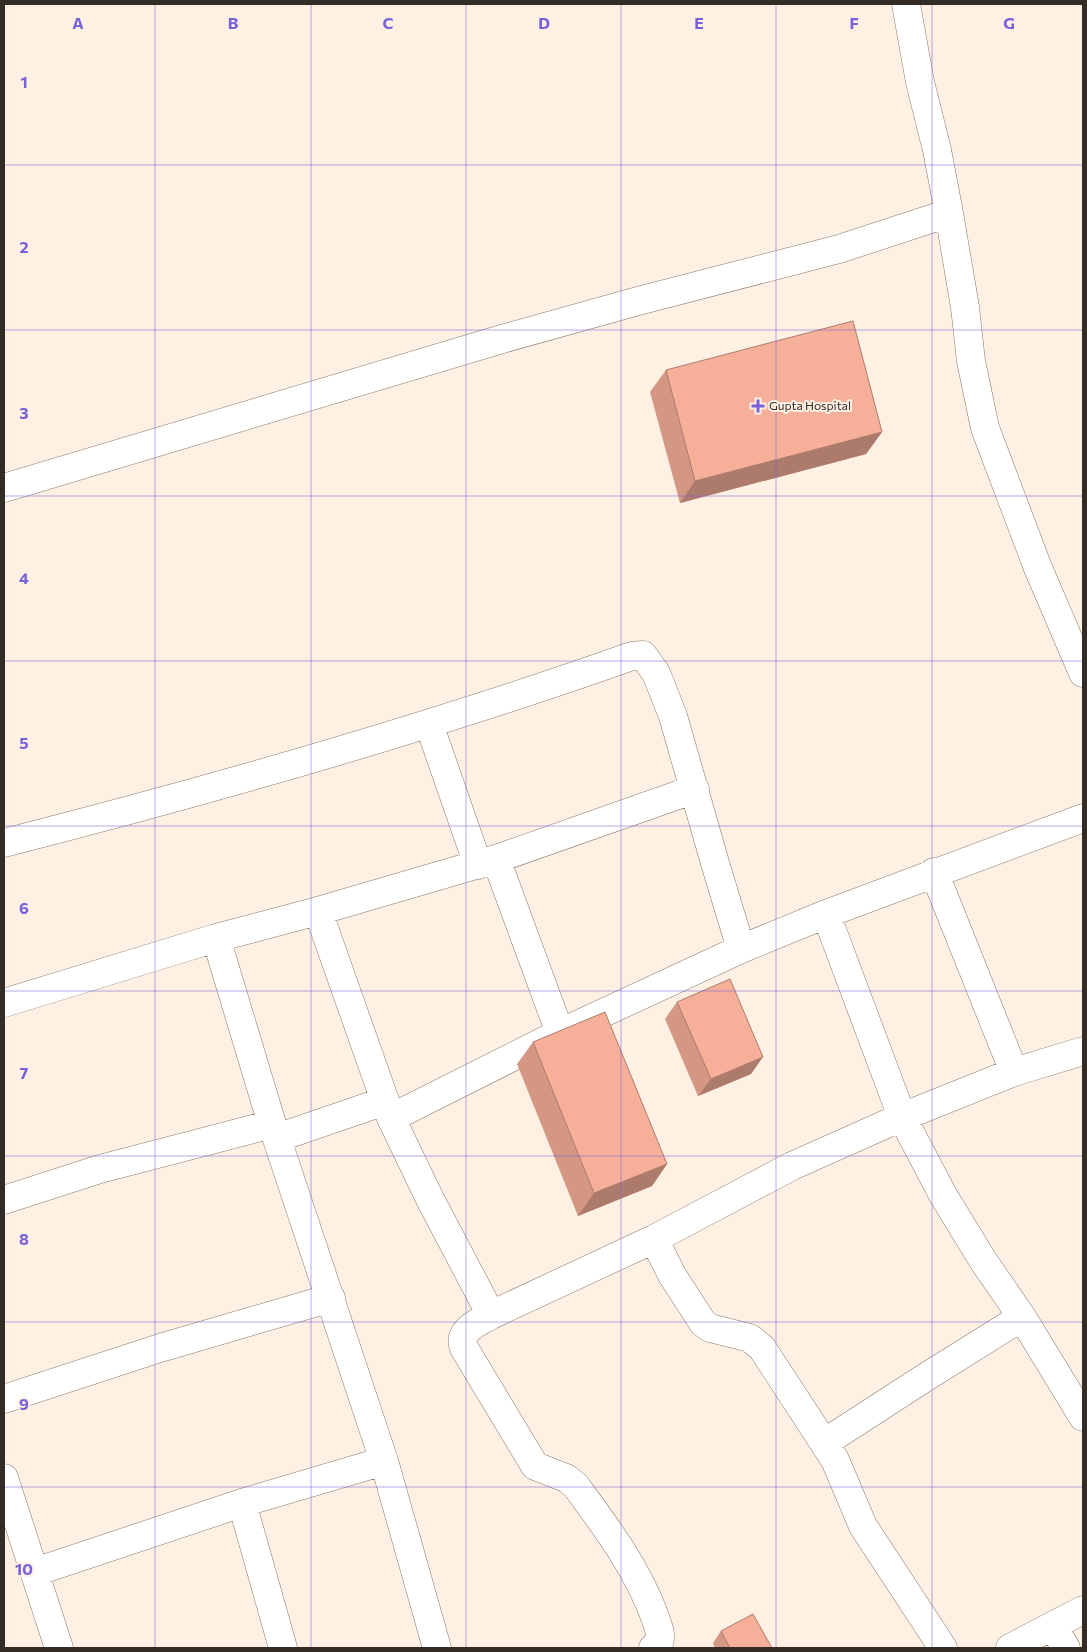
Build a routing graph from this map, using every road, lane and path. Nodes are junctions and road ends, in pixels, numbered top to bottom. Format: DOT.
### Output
graph roads {
  1 [pos="906,4"];
  2 [pos="949,213"];
  3 [pos="4,488"];
  4 [pos="1083,673"];
  5 [pos="429,724"];
  6 [pos="695,790"];
  7 [pos="1083,818"];
  8 [pos="4,843"];
  9 [pos="487,862"];
  10 [pos="934,872"];
  11 [pos="318,911"];
  12 [pos="826,914"];
  13 [pos="216,938"];
  14 [pos="741,949"];
  15 [pos="4,1003"];
  16 [pos="560,1033"];
  17 [pos="1083,1051"];
  18 [pos="1014,1072"];
  19 [pos="388,1110"];
  20 [pos="902,1117"];
  21 [pos="275,1131"];
  22 [pos="4,1200"];
  23 [pos="654,1240"];
  24 [pos="331,1298"];
  25 [pos="491,1315"];
  26 [pos="1022,1317"];
  27 [pos="4,1399"];
  28 [pos="1083,1416"];
  29 [pos="824,1443"];
  30 [pos="384,1461"];
  31 [pos="4,1478"];
  32 [pos="242,1503"];
  33 [pos="35,1572"];
  34 [pos="1083,1610"];
  35 [pos="1059,1638"];
  36 [pos="59,1648"];
  37 [pos="283,1648"];
  38 [pos="437,1648"];
  39 [pos="653,1648"];
  40 [pos="943,1648"];
  41 [pos="1010,1648"];
  1 -- 2 [label="street"];
  2 -- 3 [label="street"];
  2 -- 4 [label="street"];
  5 -- 6 [label="street"];
  5 -- 8 [label="street"];
  5 -- 9 [label="street"];
  6 -- 9 [label="street"];
  6 -- 14 [label="street"];
  7 -- 10 [label="street"];
  9 -- 11 [label="street"];
  9 -- 16 [label="street"];
  10 -- 12 [label="street"];
  10 -- 18 [label="street"];
  11 -- 13 [label="street"];
  11 -- 19 [label="street"];
  12 -- 14 [label="street"];
  12 -- 20 [label="street"];
  13 -- 15 [label="street"];
  13 -- 21 [label="street"];
  14 -- 16 [label="street"];
  16 -- 19 [label="street"];
  17 -- 18 [label="street"];
  18 -- 20 [label="street"];
  19 -- 21 [label="street"];
  19 -- 25 [label="street"];
  20 -- 23 [label="street"];
  20 -- 26 [label="street"];
  21 -- 22 [label="street"];
  21 -- 24 [label="street"];
  23 -- 25 [label="street"];
  23 -- 29 [label="street"];
  24 -- 27 [label="street"];
  24 -- 30 [label="street"];
  25 -- 39 [label="street"];
  26 -- 28 [label="street"];
  26 -- 29 [label="street"];
  29 -- 40 [label="street"];
  30 -- 32 [label="street"];
  30 -- 38 [label="street"];
  31 -- 33 [label="street"];
  32 -- 33 [label="street"];
  32 -- 37 [label="street"];
  33 -- 36 [label="street"];
  34 -- 35 [label="street"];
  35 -- 41 [label="street"];
}
